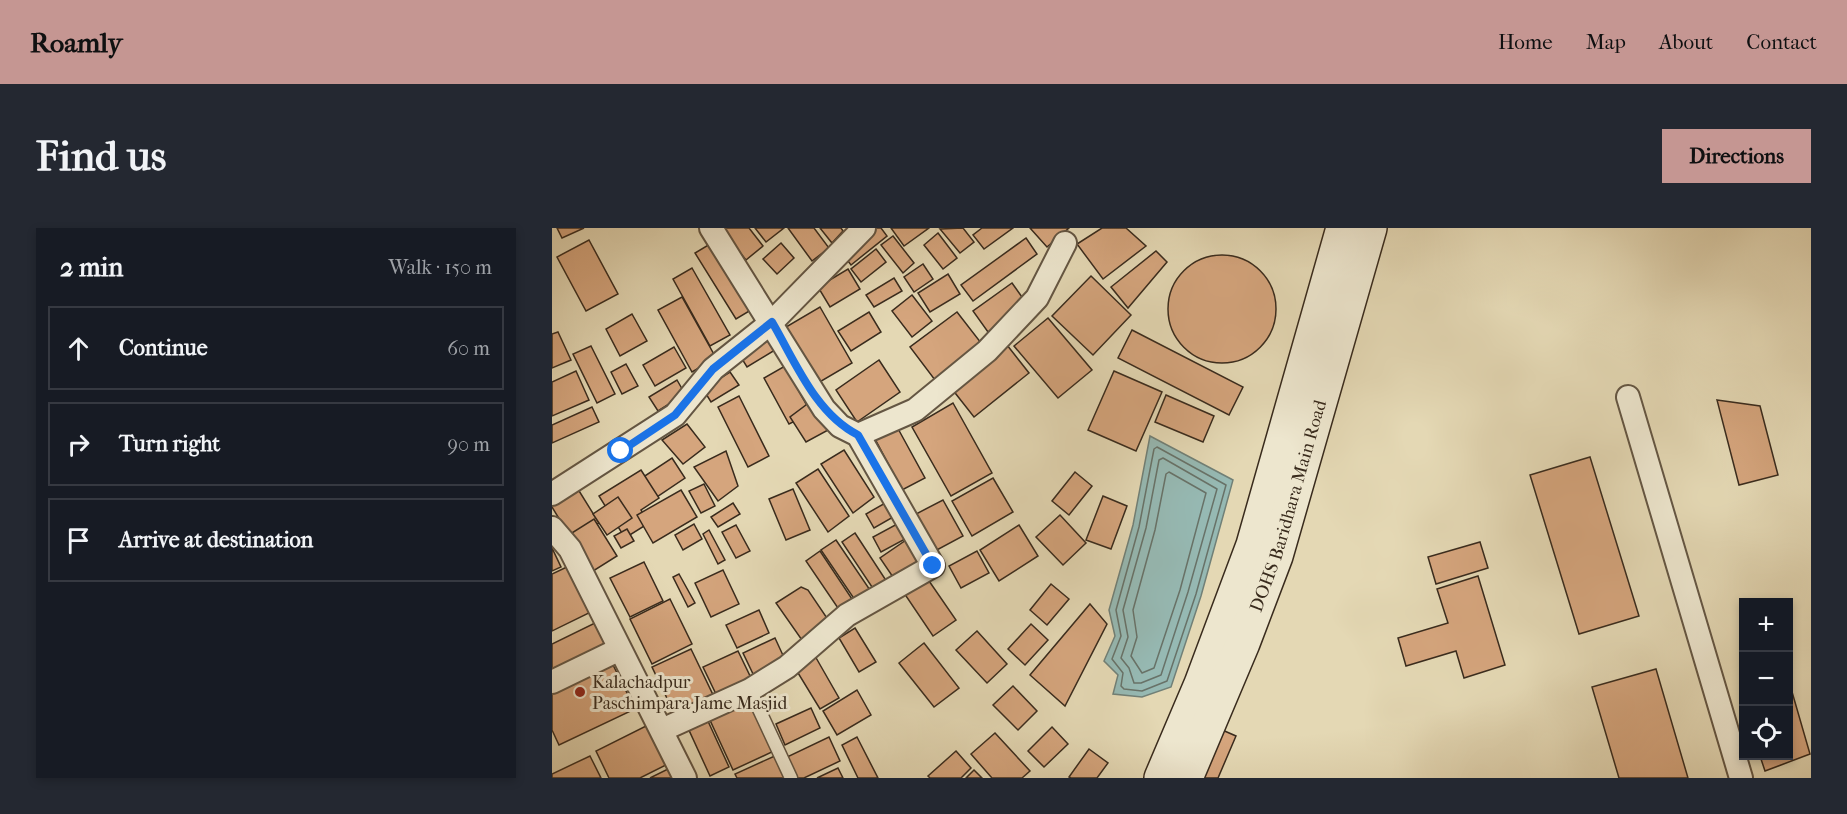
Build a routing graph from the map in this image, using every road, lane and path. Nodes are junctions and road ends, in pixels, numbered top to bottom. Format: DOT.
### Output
graph roads {
  1 [pos="711,228"];
  2 [pos="864,228"];
  3 [pos="1343,228"];
  4 [pos="1370,228"];
  5 [pos="1065,243"];
  6 [pos="772,322"];
  7 [pos="1628,397"];
  8 [pos="858,435"];
  9 [pos="552,494"];
  10 [pos="552,528"];
  11 [pos="618,650"];
  12 [pos="552,682"];
  13 [pos="750,690"];
  14 [pos="662,730"];
  15 [pos="685,778"];
  16 [pos="791,778"];
  17 [pos="1161,778"];
  18 [pos="1186,778"];
  19 [pos="1741,778"];
  1 -- 6 [label="street"];
  2 -- 6 [label="street"];
  3 -- 17 [label="street, DOHS Baridhara Main Road"];
  4 -- 18 [label="street, DOHS Baridhara Main Road"];
  5 -- 8 [label="street"];
  6 -- 8 [label="street"];
  6 -- 9 [label="street"];
  7 -- 19 [label="street"];
  8 -- 13 [label="street"];
  10 -- 11 [label="street"];
  11 -- 12 [label="street"];
  11 -- 14 [label="street"];
  13 -- 14 [label="street"];
  13 -- 16 [label="lane"];
  14 -- 15 [label="street"];
}
